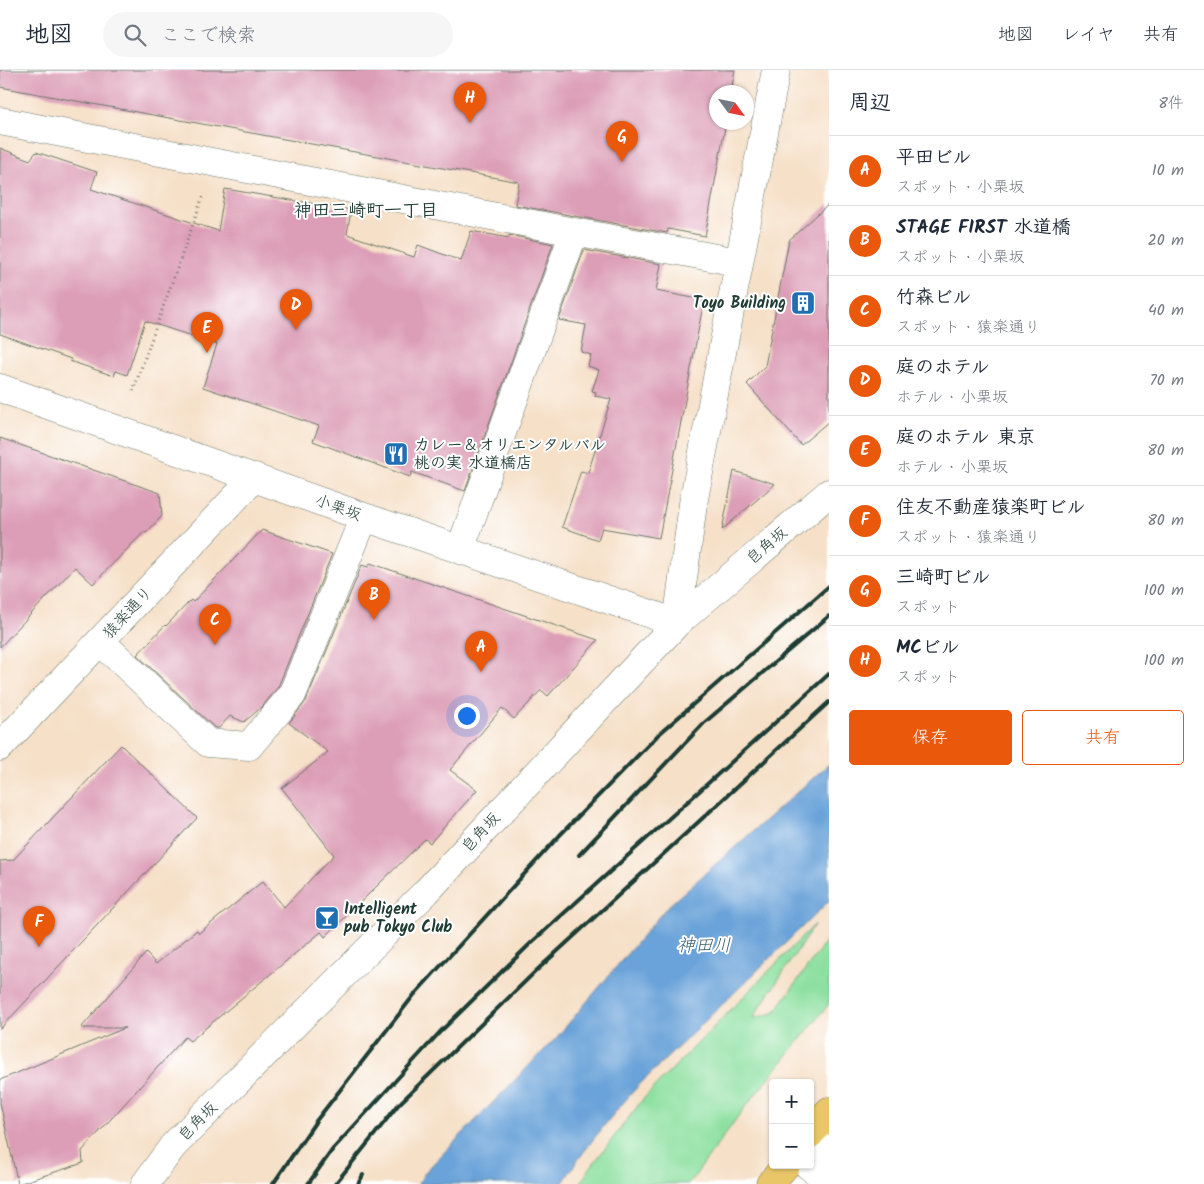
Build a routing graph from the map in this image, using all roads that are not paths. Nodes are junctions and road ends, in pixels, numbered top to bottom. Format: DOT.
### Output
graph roads {
  1 [pos="776,70"];
  2 [pos="0,121"];
  3 [pos="574,232"];
  4 [pos="738,262"];
  5 [pos="0,388"];
  6 [pos="255,477"];
  7 [pos="829,493"];
  8 [pos="364,517"];
  9 [pos="460,550"];
  10 [pos="677,624"];
  11 [pos="101,642"];
  12 [pos="0,747"];
  13 [pos="829,1111"];
  14 [pos="814,1131"];
  15 [pos="814,1139"];
  16 [pos="829,1152"];
  17 [pos="783,1169"];
  18 [pos="813,1169"];
  19 [pos="829,1182"];
  20 [pos="146,1184"];
  21 [pos="770,1184"];
  1 -- 4 [label="street"];
  2 -- 3 [label="street"];
  3 -- 4 [label="street"];
  3 -- 9 [label="street"];
  4 -- 10 [label="street"];
  5 -- 6 [label="street, 小栗坂"];
  6 -- 8 [label="street, 小栗坂"];
  6 -- 11 [label="street, 猿楽通り"];
  7 -- 10 [label="street, 皀角坂"];
  8 -- 9 [label="street, 小栗坂"];
  8 -- 11 [label="street"];
  9 -- 10 [label="street, 小栗坂"];
  10 -- 20 [label="street, 皀角坂"];
  11 -- 12 [label="street, 猿楽通り"];
  13 -- 14 [label="main road"];
  15 -- 16 [label="street"];
  17 -- 21 [label="main road"];
  18 -- 19 [label="street"];
}
